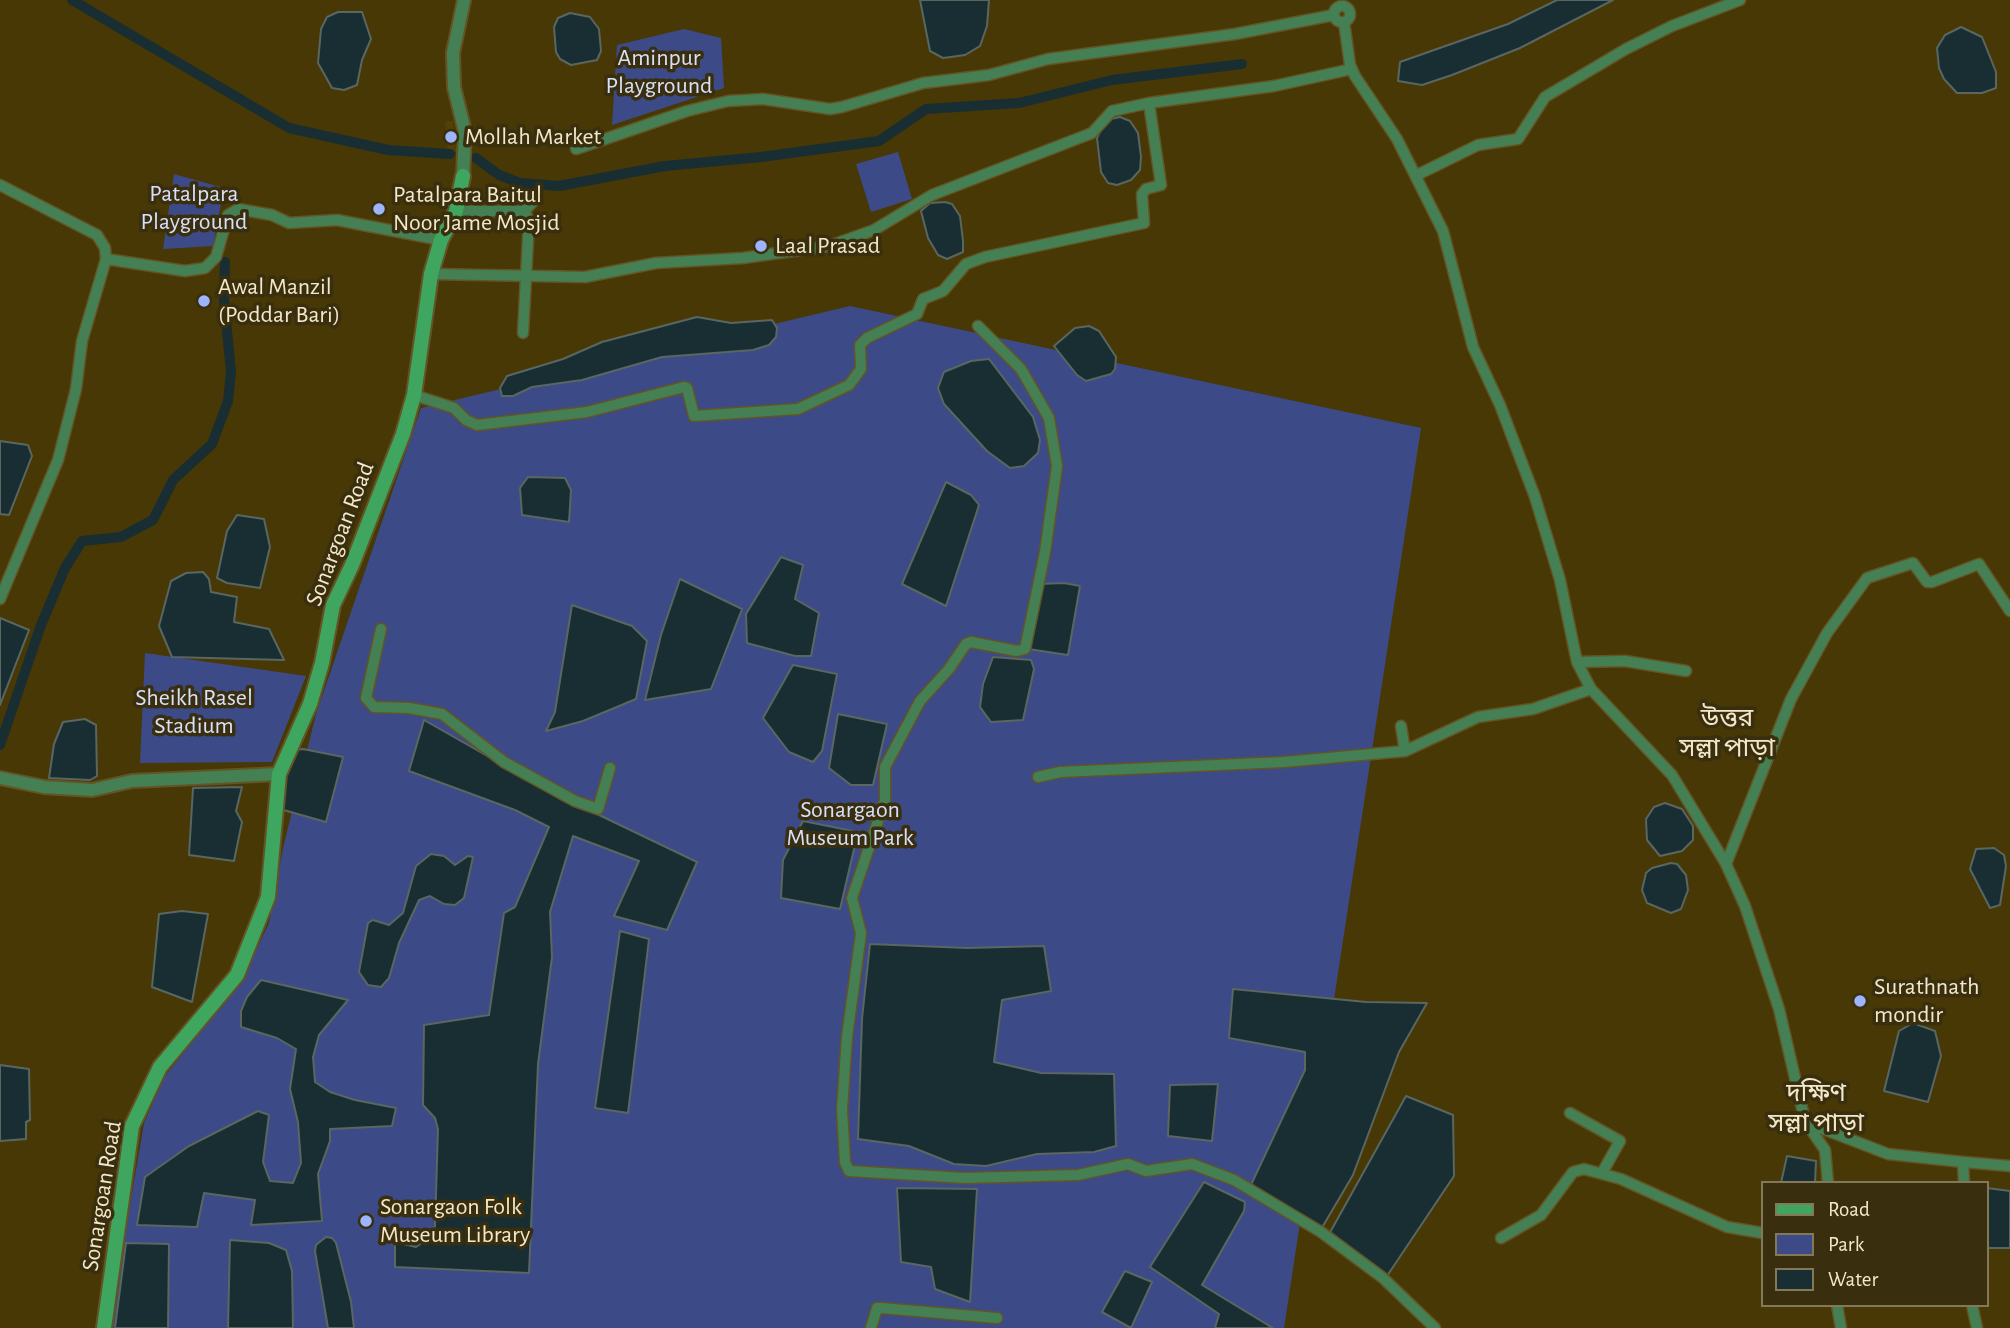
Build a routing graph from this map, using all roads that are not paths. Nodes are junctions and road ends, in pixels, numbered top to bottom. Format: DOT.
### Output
graph roads {
  1 [pos="464,0"];
  2 [pos="1740,0"];
  3 [pos="1338,7"];
  4 [pos="1352,68"];
  5 [pos="1149,103"];
  6 [pos="576,149"];
  7 [pos="1417,175"];
  8 [pos="463,176"];
  9 [pos="0,185"];
  10 [pos="535,200"];
  11 [pos="456,211"];
  12 [pos="524,211"];
  13 [pos="441,240"];
  14 [pos="106,259"];
  15 [pos="431,274"];
  16 [pos="525,275"];
  17 [pos="978,326"];
  18 [pos="523,332"];
  19 [pos="414,395"];
  20 [pos="0,599"];
  21 [pos="2010,611"];
  22 [pos="381,629"];
  23 [pos="1577,662"];
  24 [pos="1686,671"];
  25 [pos="1591,689"];
  26 [pos="1401,726"];
  27 [pos="1405,751"];
  28 [pos="610,768"];
  29 [pos="279,775"];
  30 [pos="1038,776"];
  31 [pos="3,779"];
  32 [pos="1726,864"];
  33 [pos="1570,1113"];
  34 [pos="1805,1121"];
  35 [pos="1963,1162"];
  36 [pos="2010,1166"];
  37 [pos="1602,1173"];
  38 [pos="1828,1181"];
  39 [pos="1964,1181"];
  40 [pos="1762,1233"];
  41 [pos="1501,1238"];
  42 [pos="1837,1307"];
  43 [pos="1972,1307"];
  44 [pos="997,1318"];
  45 [pos="104,1328"];
  46 [pos="871,1328"];
  47 [pos="1436,1328"];
  48 [pos="1841,1328"];
  49 [pos="1977,1328"];
  1 -- 8 [label="street"];
  2 -- 7 [label="street"];
  3 -- 4 [label="street"];
  3 -- 6 [label="street"];
  4 -- 5 [label="street"];
  4 -- 7 [label="street"];
  5 -- 16 [label="street"];
  5 -- 19 [label="street"];
  7 -- 23 [label="street"];
  8 -- 11 [label="main road, Sonargoan Road"];
  9 -- 14 [label="street"];
  10 -- 12 [label="street"];
  11 -- 12 [label="street"];
  11 -- 13 [label="main road, Sonargoan Road"];
  12 -- 16 [label="street"];
  13 -- 14 [label="street"];
  13 -- 15 [label="main road, Sonargoan Road"];
  14 -- 20 [label="street"];
  15 -- 16 [label="street"];
  15 -- 19 [label="main road, Sonargoan Road"];
  16 -- 18 [label="street"];
  17 -- 47 [label="street"];
  19 -- 29 [label="main road, Sonargoan Road"];
  21 -- 32 [label="street"];
  22 -- 28 [label="street"];
  23 -- 24 [label="street"];
  23 -- 25 [label="street"];
  25 -- 27 [label="street"];
  25 -- 32 [label="street"];
  26 -- 27 [label="street"];
  27 -- 30 [label="street"];
  29 -- 31 [label="street"];
  29 -- 45 [label="main road, Sonargoan Road"];
  32 -- 34 [label="street"];
  33 -- 37 [label="street"];
  34 -- 35 [label="street"];
  34 -- 38 [label="street"];
  35 -- 36 [label="street"];
  35 -- 39 [label="street"];
  37 -- 40 [label="street"];
  37 -- 41 [label="street"];
  42 -- 48 [label="street"];
  43 -- 49 [label="street"];
  44 -- 46 [label="street"];
}
